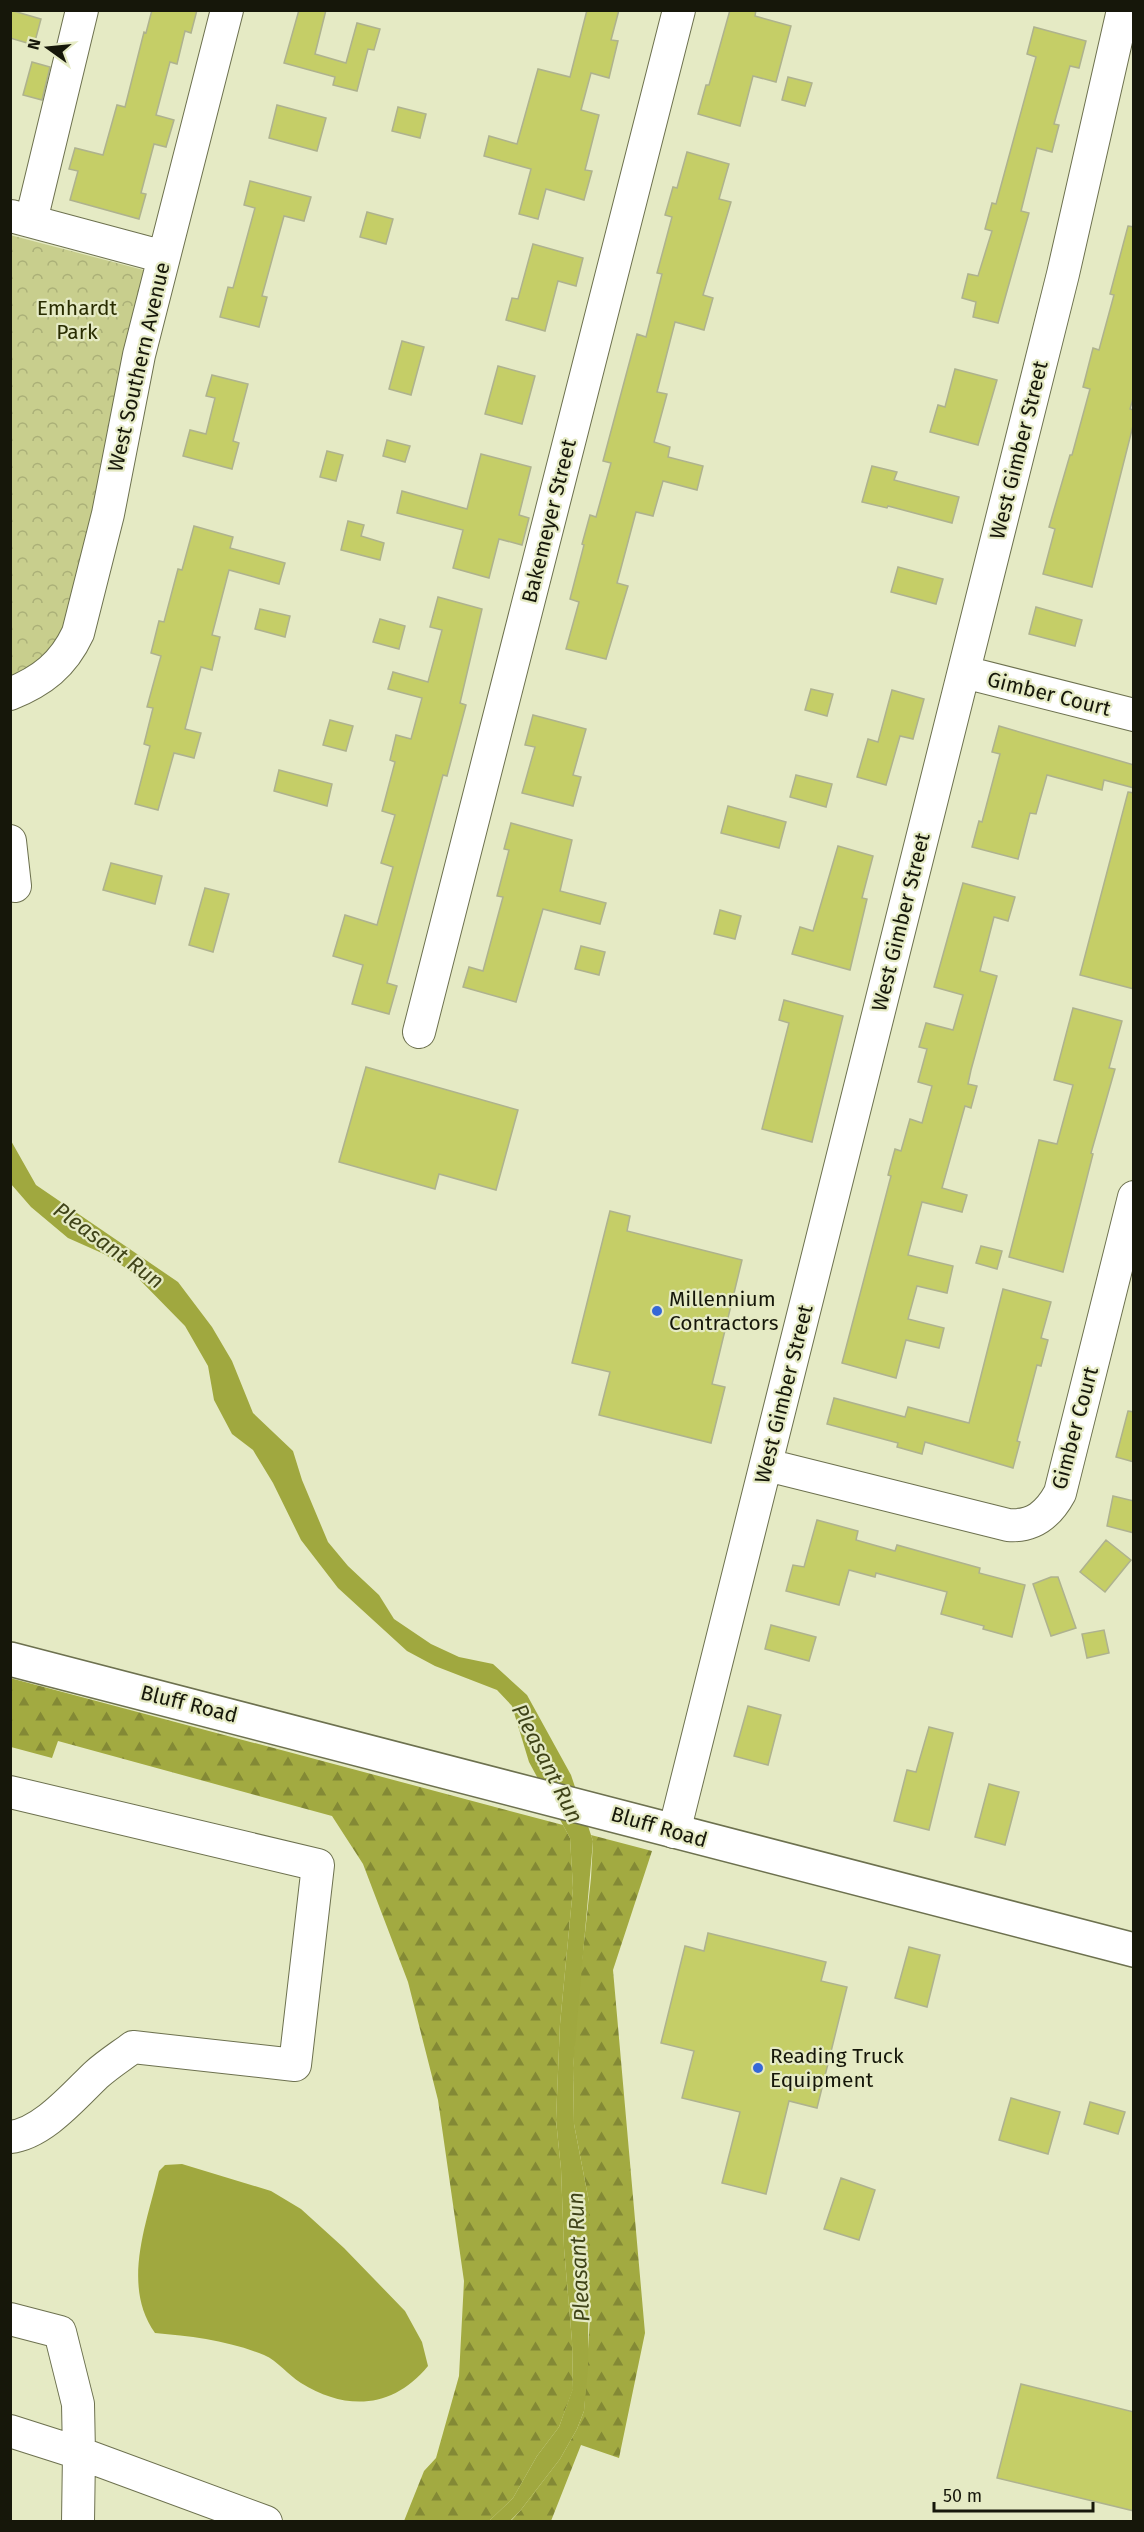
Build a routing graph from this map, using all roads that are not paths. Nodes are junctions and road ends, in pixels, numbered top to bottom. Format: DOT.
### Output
graph roads {
  1 [pos="82,10"];
  2 [pos="227,10"];
  3 [pos="679,10"];
  4 [pos="1123,10"];
  5 [pos="21,219"];
  6 [pos="164,257"];
  7 [pos="964,672"];
  8 [pos="10,694"];
  9 [pos="1134,716"];
  10 [pos="10,842"];
  11 [pos="15,886"];
  12 [pos="419,1032"];
  13 [pos="1134,1197"];
  14 [pos="767,1465"];
  15 [pos="10,1659"];
  16 [pos="10,1792"];
  17 [pos="674,1832"];
  18 [pos="1134,1950"];
  19 [pos="10,2137"];
  20 [pos="10,2319"];
  21 [pos="10,2431"];
  22 [pos="79,2453"];
  23 [pos="78,2522"];
  24 [pos="266,2522"];
  1 -- 5 [label="street"];
  2 -- 6 [label="street, West Southern Avenue"];
  3 -- 12 [label="street, Bakemeyer Street"];
  4 -- 7 [label="street, West Gimber Street"];
  5 -- 6 [label="street"];
  6 -- 8 [label="street, West Southern Avenue"];
  7 -- 9 [label="street, Gimber Court"];
  7 -- 14 [label="street, West Gimber Street"];
  10 -- 11 [label="street"];
  13 -- 14 [label="street, Gimber Court"];
  14 -- 17 [label="street, West Gimber Street"];
  15 -- 17 [label="main road, Bluff Road"];
  16 -- 19 [label="street"];
  17 -- 18 [label="main road, Bluff Road"];
  20 -- 22 [label="street"];
  21 -- 22 [label="street"];
  22 -- 23 [label="street"];
  22 -- 24 [label="street"];
}
